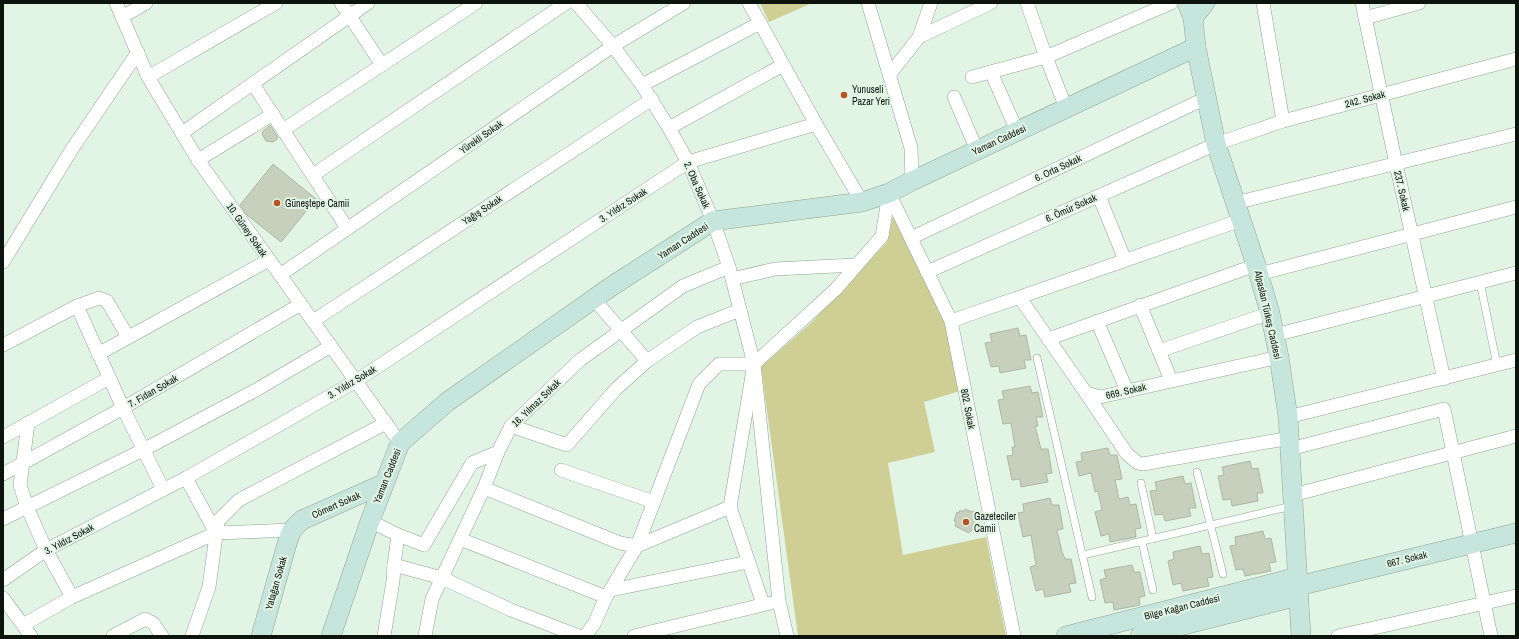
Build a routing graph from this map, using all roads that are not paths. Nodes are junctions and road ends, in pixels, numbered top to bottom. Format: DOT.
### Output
graph roads {
  1 [pos="116,3"];
  2 [pos="146,3"];
  3 [pos="276,3"];
  4 [pos="341,3"];
  5 [pos="368,3"];
  6 [pos="476,3"];
  7 [pos="566,3"];
  8 [pos="576,3"];
  9 [pos="684,3"];
  10 [pos="749,3"];
  11 [pos="868,3"];
  12 [pos="931,3"];
  13 [pos="991,3"];
  14 [pos="1170,3"];
  15 [pos="1205,3"];
  16 [pos="1263,3"];
  17 [pos="1362,3"];
  18 [pos="1419,3"];
  19 [pos="1029,4"];
  20 [pos="1190,10"];
  21 [pos="122,16"];
  22 [pos="349,16"];
  23 [pos="1366,18"];
  24 [pos="760,23"];
  25 [pos="919,37"];
  26 [pos="613,46"];
  27 [pos="1196,47"];
  28 [pos="138,52"];
  29 [pos="1046,57"];
  30 [pos="1516,59"];
  31 [pos="382,65"];
  32 [pos="783,65"];
  33 [pos="992,72"];
  34 [pos="890,74"];
  35 [pos="148,77"];
  36 [pos="972,77"];
  37 [pos="253,84"];
  38 [pos="642,85"];
  39 [pos="1381,95"];
  40 [pos="954,97"];
  41 [pos="1206,98"];
  42 [pos="652,99"];
  43 [pos="1066,108"];
  44 [pos="273,114"];
  45 [pos="1283,121"];
  46 [pos="816,124"];
  47 [pos="670,128"];
  48 [pos="283,130"];
  49 [pos="1017,131"];
  50 [pos="182,133"];
  51 [pos="1516,134"];
  52 [pos="1216,144"];
  53 [pos="977,150"];
  54 [pos="198,160"];
  55 [pos="688,162"];
  56 [pos="1396,164"];
  57 [pos="313,175"];
  58 [pos="912,181"];
  59 [pos="889,193"];
  60 [pos="1099,196"];
  61 [pos="862,202"];
  62 [pos="1516,207"];
  63 [pos="1238,212"];
  64 [pos="713,222"];
  65 [pos="347,228"];
  66 [pos="1411,235"];
  67 [pos="911,238"];
  68 [pos="269,260"];
  69 [pos="1125,260"];
  70 [pos="3,262"];
  71 [pos="856,265"];
  72 [pos="1258,269"];
  73 [pos="927,272"];
  74 [pos="730,273"];
  75 [pos="1516,273"];
  76 [pos="280,275"];
  77 [pos="1480,282"];
  78 [pos="1425,296"];
  79 [pos="1020,298"];
  80 [pos="594,299"];
  81 [pos="301,304"];
  82 [pos="1140,305"];
  83 [pos="77,306"];
  84 [pos="740,310"];
  85 [pos="1270,313"];
  86 [pos="313,321"];
  87 [pos="951,321"];
  88 [pos="1097,321"];
  89 [pos="621,330"];
  90 [pos="1275,335"];
  91 [pos="128,337"];
  92 [pos="1048,339"];
  93 [pos="3,345"];
  94 [pos="331,346"];
  95 [pos="1159,351"];
  96 [pos="98,354"];
  97 [pos="1279,356"];
  98 [pos="1037,358"];
  99 [pos="1516,360"];
  100 [pos="647,361"];
  101 [pos="754,364"];
  102 [pos="1497,365"];
  103 [pos="109,378"];
  104 [pos="1444,379"];
  105 [pos="1171,380"];
  106 [pos="356,381"];
  107 [pos="1127,391"];
  108 [pos="1086,394"];
  109 [pos="123,408"];
  110 [pos="1288,417"];
  111 [pos="28,423"];
  112 [pos="386,423"];
  113 [pos="511,426"];
  114 [pos="1516,436"];
  115 [pos="3,437"];
  116 [pos="400,443"];
  117 [pos="1290,443"];
  118 [pos="143,450"];
  119 [pos="498,452"];
  120 [pos="1453,453"];
  121 [pos="23,463"];
  122 [pos="561,470"];
  123 [pos="1197,472"];
  124 [pos="3,474"];
  125 [pos="186,478"];
  126 [pos="1140,483"];
  127 [pos="383,484"];
  128 [pos="484,488"];
  129 [pos="163,490"];
  130 [pos="1293,500"];
  131 [pos="654,502"];
  132 [pos="26,507"];
  133 [pos="730,507"];
  134 [pos="3,519"];
  135 [pos="370,521"];
  136 [pos="1211,525"];
  137 [pos="292,530"];
  138 [pos="216,532"];
  139 [pos="1516,533"];
  140 [pos="398,534"];
  141 [pos="460,539"];
  142 [pos="1153,539"];
  143 [pos="1142,542"];
  144 [pos="1472,544"];
  145 [pos="637,546"];
  146 [pos="46,550"];
  147 [pos="1083,555"];
  148 [pos="748,562"];
  149 [pos="394,565"];
  150 [pos="1223,574"];
  151 [pos="442,578"];
  152 [pos="3,580"];
  153 [pos="1298,586"];
  154 [pos="1152,590"];
  155 [pos="609,593"];
  156 [pos="1516,596"];
  157 [pos="72,597"];
  158 [pos="1092,597"];
  159 [pos="779,601"];
  160 [pos="1484,603"];
  161 [pos="763,604"];
  162 [pos="5,605"];
  163 [pos="23,625"];
  164 [pos="427,635"];
  165 [pos="31,636"];
  166 [pos="113,636"];
  167 [pos="162,636"];
  168 [pos="192,636"];
  169 [pos="261,636"];
  170 [pos="331,636"];
  171 [pos="384,636"];
  172 [pos="579,636"];
  173 [pos="585,636"];
  174 [pos="634,636"];
  175 [pos="787,636"];
  176 [pos="1014,636"];
  177 [pos="1066,636"];
  178 [pos="1140,636"];
  179 [pos="1301,636"];
  180 [pos="1338,636"];
  181 [pos="1491,636"];
  1 -- 21 [label="street, 10. Güney Sokak"];
  2 -- 21 [label="street"];
  3 -- 35 [label="street"];
  4 -- 22 [label="street"];
  5 -- 22 [label="street"];
  6 -- 31 [label="street"];
  7 -- 57 [label="street"];
  8 -- 26 [label="street, 2. Oba Sokak"];
  9 -- 26 [label="street, Yürekli Sokak"];
  10 -- 24 [label="street"];
  11 -- 34 [label="street"];
  12 -- 25 [label="street"];
  13 -- 25 [label="street"];
  14 -- 29 [label="street"];
  15 -- 20 [label="main road"];
  16 -- 45 [label="street"];
  17 -- 23 [label="street, 237. Sokak"];
  18 -- 23 [label="street"];
  19 -- 29 [label="street"];
  20 -- 27 [label="main road, Alpaslan Türkeş Caddesi"];
  21 -- 28 [label="street, 10. Güney Sokak"];
  22 -- 31 [label="street"];
  22 -- 37 [label="street"];
  23 -- 39 [label="street, 237. Sokak"];
  24 -- 32 [label="street"];
  24 -- 38 [label="street"];
  25 -- 34 [label="street"];
  26 -- 38 [label="street, 2. Oba Sokak"];
  26 -- 65 [label="street, Yürekli Sokak"];
  27 -- 41 [label="main road, Alpaslan Türkeş Caddesi"];
  27 -- 43 [label="main road, Yaman Caddesi"];
  28 -- 35 [label="street, 10. Güney Sokak"];
  28 -- 70 [label="street"];
  29 -- 33 [label="street"];
  29 -- 43 [label="street"];
  30 -- 39 [label="street, 242. Sokak"];
  31 -- 48 [label="street"];
  32 -- 46 [label="street"];
  32 -- 47 [label="street"];
  33 -- 36 [label="street"];
  33 -- 49 [label="street"];
  34 -- 58 [label="street"];
  35 -- 50 [label="street, 10. Güney Sokak"];
  37 -- 44 [label="street"];
  37 -- 50 [label="street"];
  38 -- 42 [label="street, 2. Oba Sokak"];
  39 -- 45 [label="street, 242. Sokak"];
  39 -- 56 [label="street, 237. Sokak"];
  40 -- 53 [label="street"];
  41 -- 52 [label="main road, Alpaslan Türkeş Caddesi"];
  41 -- 67 [label="street, 6. Orta Sokak"];
  42 -- 47 [label="street, 2. Oba Sokak"];
  42 -- 86 [label="street, Yağış Sokak"];
  43 -- 49 [label="main road, Yaman Caddesi"];
  44 -- 48 [label="street"];
  44 -- 54 [label="street"];
  45 -- 52 [label="street, 242. Sokak"];
  46 -- 55 [label="street, 3. Yıldız Sokak"];
  46 -- 61 [label="street"];
  47 -- 55 [label="street, 2. Oba Sokak"];
  48 -- 57 [label="street"];
  49 -- 53 [label="main road, Yaman Caddesi"];
  50 -- 54 [label="street, 10. Güney Sokak"];
  51 -- 56 [label="street"];
  52 -- 60 [label="street, 6. Ömür Sokak"];
  52 -- 63 [label="main road, Alpaslan Türkeş Caddesi"];
  53 -- 58 [label="main road, Yaman Caddesi"];
  54 -- 68 [label="street, 10. Güney Sokak"];
  55 -- 64 [label="street, 2. Oba Sokak"];
  55 -- 106 [label="street, 3. Yıldız Sokak"];
  56 -- 63 [label="street"];
  56 -- 66 [label="street, 237. Sokak"];
  57 -- 65 [label="street"];
  58 -- 59 [label="main road, Yaman Caddesi"];
  59 -- 61 [label="main road, Yaman Caddesi"];
  59 -- 67 [label="street, 802. Sokak"];
  59 -- 71 [label="street"];
  60 -- 69 [label="street"];
  60 -- 73 [label="street, 6. Ömür Sokak"];
  61 -- 64 [label="main road, Yaman Caddesi"];
  62 -- 66 [label="street"];
  63 -- 69 [label="street"];
  63 -- 72 [label="main road, Alpaslan Türkeş Caddesi"];
  64 -- 74 [label="street, 2. Oba Sokak"];
  64 -- 80 [label="main road, Yaman Caddesi"];
  65 -- 76 [label="street, Yürekli Sokak"];
  66 -- 72 [label="street"];
  66 -- 78 [label="street, 237. Sokak"];
  67 -- 73 [label="street, 802. Sokak"];
  68 -- 76 [label="street, 10. Güney Sokak"];
  68 -- 91 [label="street"];
  69 -- 79 [label="street"];
  71 -- 74 [label="street, 16. Yılmaz Sokak"];
  71 -- 101 [label="street"];
  72 -- 82 [label="street"];
  72 -- 85 [label="main road, Alpaslan Türkeş Caddesi"];
  73 -- 87 [label="street, 802. Sokak"];
  74 -- 84 [label="street, 2. Oba Sokak"];
  74 -- 89 [label="street, 16. Yılmaz Sokak"];
  75 -- 77 [label="street"];
  76 -- 81 [label="street, 10. Güney Sokak"];
  77 -- 78 [label="street"];
  77 -- 102 [label="lane"];
  78 -- 90 [label="street"];
  78 -- 104 [label="street, 237. Sokak"];
  79 -- 87 [label="street"];
  79 -- 92 [label="street"];
  80 -- 89 [label="street"];
  80 -- 116 [label="main road, Yaman Caddesi"];
  81 -- 86 [label="street, 10. Güney Sokak"];
  81 -- 109 [label="street, 7. Fidan Sokak"];
  82 -- 88 [label="street"];
  82 -- 95 [label="street"];
  83 -- 91 [label="street"];
  83 -- 93 [label="street"];
  83 -- 96 [label="street"];
  84 -- 100 [label="street"];
  84 -- 101 [label="street, 2. Oba Sokak"];
  85 -- 90 [label="main road, Alpaslan Türkeş Caddesi"];
  85 -- 95 [label="street"];
  86 -- 94 [label="street, 10. Güney Sokak"];
  87 -- 176 [label="street, 802. Sokak"];
  88 -- 92 [label="street"];
  88 -- 107 [label="street"];
  89 -- 100 [label="street"];
  89 -- 113 [label="street, 16. Yılmaz Sokak"];
  90 -- 97 [label="main road, Alpaslan Türkeş Caddesi"];
  91 -- 96 [label="street"];
  92 -- 108 [label="street"];
  94 -- 106 [label="street, 10. Güney Sokak"];
  94 -- 118 [label="street"];
  95 -- 105 [label="street"];
  96 -- 103 [label="street"];
  97 -- 105 [label="street, 669. Sokak"];
  97 -- 110 [label="main road, Alpaslan Türkeş Caddesi"];
  98 -- 147 [label="lane"];
  99 -- 102 [label="street"];
  100 -- 113 [label="street"];
  101 -- 131 [label="street"];
  101 -- 133 [label="street"];
  101 -- 159 [label="street, 2. Oba Sokak"];
  102 -- 104 [label="street"];
  103 -- 109 [label="street"];
  103 -- 111 [label="street"];
  104 -- 110 [label="street"];
  105 -- 107 [label="street, 669. Sokak"];
  106 -- 112 [label="street, 10. Güney Sokak"];
  106 -- 125 [label="street, 3. Yıldız Sokak"];
  107 -- 108 [label="street, 669. Sokak"];
  108 -- 117 [label="street"];
  109 -- 118 [label="street"];
  109 -- 121 [label="street, 7. Fidan Sokak"];
  110 -- 117 [label="main road, Alpaslan Türkeş Caddesi"];
  111 -- 115 [label="street"];
  111 -- 121 [label="street"];
  112 -- 116 [label="street, 10. Güney Sokak"];
  112 -- 138 [label="street"];
  113 -- 119 [label="street, 16. Yılmaz Sokak"];
  114 -- 120 [label="street"];
  116 -- 127 [label="main road, Yaman Caddesi"];
  117 -- 120 [label="street"];
  117 -- 130 [label="main road, Alpaslan Türkeş Caddesi"];
  118 -- 129 [label="street"];
  118 -- 132 [label="street"];
  119 -- 128 [label="street, 16. Yılmaz Sokak"];
  119 -- 140 [label="street"];
  120 -- 130 [label="street"];
  120 -- 144 [label="street"];
  121 -- 124 [label="street, 7. Fidan Sokak"];
  121 -- 132 [label="street"];
  122 -- 131 [label="street"];
  123 -- 136 [label="lane"];
  125 -- 129 [label="street, 3. Yıldız Sokak"];
  125 -- 138 [label="street"];
  126 -- 142 [label="lane"];
  127 -- 135 [label="main road, Yaman Caddesi"];
  127 -- 137 [label="main road, Cömert Sokak"];
  128 -- 141 [label="street, 16. Yılmaz Sokak"];
  128 -- 145 [label="street"];
  129 -- 146 [label="street, 3. Yıldız Sokak"];
  130 -- 136 [label="lane"];
  130 -- 153 [label="main road, Alpaslan Türkeş Caddesi"];
  131 -- 145 [label="street"];
  132 -- 134 [label="street"];
  132 -- 146 [label="street"];
  133 -- 145 [label="street"];
  133 -- 148 [label="street"];
  135 -- 140 [label="street"];
  135 -- 170 [label="main road, Yaman Caddesi"];
  136 -- 142 [label="lane"];
  136 -- 150 [label="lane"];
  137 -- 138 [label="street"];
  137 -- 169 [label="main road, Yatağan Sokak"];
  138 -- 157 [label="street"];
  138 -- 168 [label="street"];
  139 -- 144 [label="main road, 667. Sokak"];
  140 -- 149 [label="street"];
  141 -- 151 [label="street, 16. Yılmaz Sokak"];
  141 -- 155 [label="street"];
  142 -- 143 [label="lane"];
  143 -- 147 [label="lane"];
  143 -- 154 [label="lane"];
  144 -- 153 [label="main road, 667. Sokak"];
  144 -- 160 [label="street"];
  145 -- 155 [label="street"];
  146 -- 152 [label="street, 3. Yıldız Sokak"];
  146 -- 157 [label="street"];
  147 -- 158 [label="lane"];
  148 -- 155 [label="street"];
  148 -- 161 [label="street"];
  149 -- 151 [label="street"];
  149 -- 171 [label="street"];
  151 -- 164 [label="street, 16. Yılmaz Sokak"];
  151 -- 172 [label="street"];
  153 -- 177 [label="main road, Bilge Kağan Caddesi"];
  153 -- 178 [label="main road, Bilge Kağan Caddesi"];
  153 -- 179 [label="main road, Alpaslan Türkeş Caddesi"];
  155 -- 173 [label="street"];
  156 -- 160 [label="street"];
  157 -- 163 [label="street"];
  159 -- 161 [label="street"];
  159 -- 175 [label="street, 2. Oba Sokak"];
  160 -- 180 [label="street"];
  160 -- 181 [label="street"];
  161 -- 174 [label="street"];
  162 -- 163 [label="street"];
  163 -- 165 [label="street"];
  166 -- 167 [label="street"];
}
